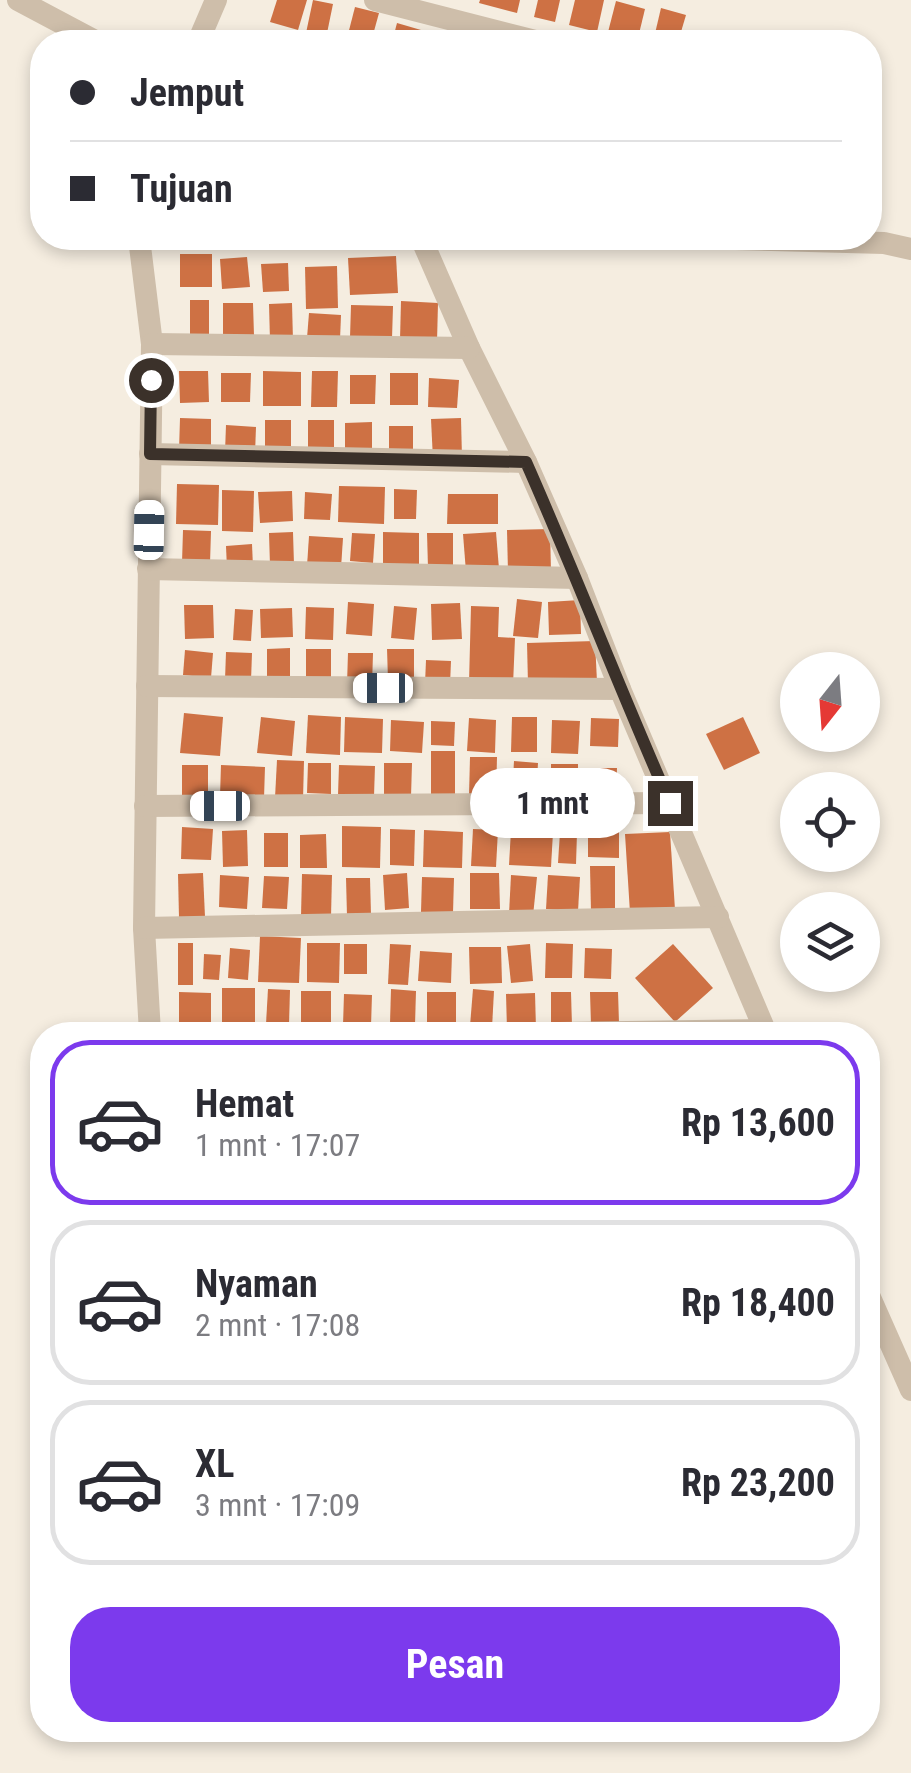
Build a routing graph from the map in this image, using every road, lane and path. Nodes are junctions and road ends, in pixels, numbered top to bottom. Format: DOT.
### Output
graph roads {
  1 [pos="18,0"];
  2 [pos="216,0"];
  3 [pos="375,0"];
  4 [pos="74,30"];
  5 [pos="203,30"];
  6 [pos="492,30"];
  7 [pos="882,243"];
  8 [pos="911,249"];
  9 [pos="141,250"];
  10 [pos="426,250"];
  11 [pos="152,344"];
  12 [pos="469,348"];
  13 [pos="150,454"];
  14 [pos="526,462"];
  15 [pos="148,569"];
  16 [pos="576,578"];
  17 [pos="147,686"];
  18 [pos="620,688"];
  19 [pos="670,803"];
  20 [pos="145,806"];
  21 [pos="718,917"];
  22 [pos="144,928"];
  23 [pos="149,1022"];
  24 [pos="762,1022"];
  25 [pos="880,1320"];
  26 [pos="911,1390"];
  1 -- 4 [label="street"];
  2 -- 5 [label="street"];
  3 -- 6 [label="street"];
  7 -- 8 [label="street"];
  9 -- 11 [label="street"];
  10 -- 12 [label="street"];
  11 -- 12 [label="street"];
  11 -- 13 [label="street"];
  12 -- 14 [label="street"];
  13 -- 14 [label="street"];
  13 -- 15 [label="street"];
  14 -- 16 [label="street"];
  15 -- 16 [label="street"];
  15 -- 17 [label="street"];
  16 -- 18 [label="street"];
  17 -- 18 [label="street"];
  17 -- 20 [label="street"];
  18 -- 19 [label="street"];
  19 -- 20 [label="street"];
  19 -- 21 [label="street"];
  20 -- 22 [label="street"];
  21 -- 22 [label="street"];
  21 -- 24 [label="street"];
  22 -- 23 [label="street"];
  25 -- 26 [label="street"];
}
